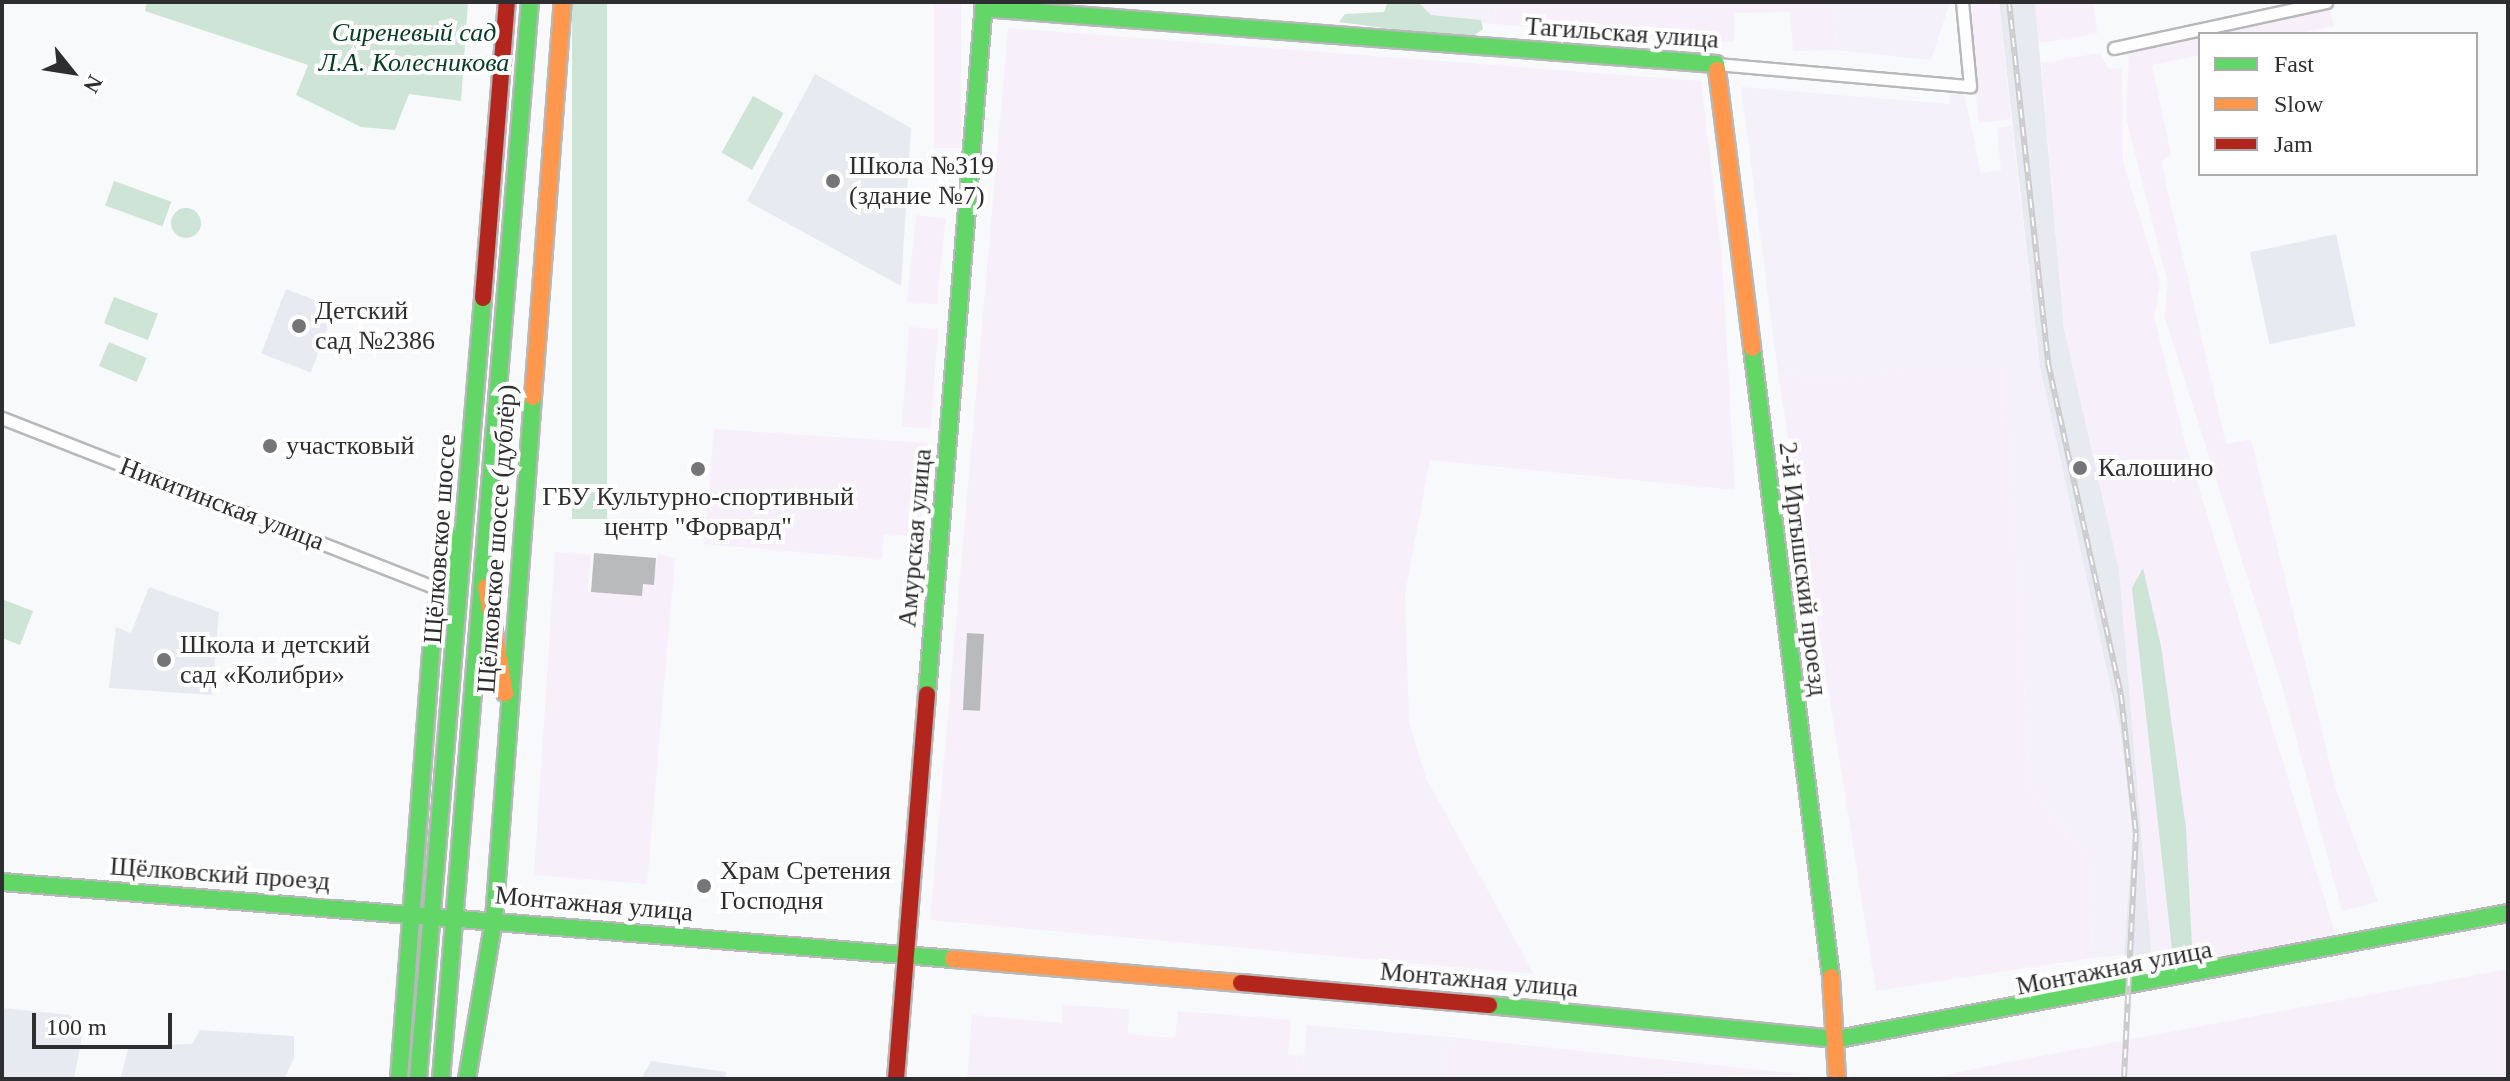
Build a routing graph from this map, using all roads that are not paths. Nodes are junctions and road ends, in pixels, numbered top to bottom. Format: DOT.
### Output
graph roads {
  1 [pos="507,2"];
  2 [pos="530,2"];
  3 [pos="563,2"];
  4 [pos="1962,2"];
  5 [pos="2326,2"];
  6 [pos="984,5"];
  7 [pos="2114,48"];
  8 [pos="1716,64"];
  9 [pos="2,418"];
  10 [pos="468,485"];
  11 [pos="485,576"];
  12 [pos="442,590"];
  13 [pos="508,703"];
  14 [pos="2,882"];
  15 [pos="415,912"];
  16 [pos="2508,913"];
  17 [pos="435,914"];
  18 [pos="457,917"];
  19 [pos="494,920"];
  20 [pos="905,954"];
  21 [pos="1838,1039"];
  22 [pos="399,1079"];
  23 [pos="418,1079"];
  24 [pos="441,1079"];
  25 [pos="467,1079"];
  26 [pos="896,1079"];
  27 [pos="1837,1079"];
  1 -- 10 [label="street, Щёлковское шоссе"];
  2 -- 11 [label="street, Щёлковское шоссе"];
  3 -- 13 [label="street, Щёлковское шоссе (дублёр)"];
  4 -- 8 [label="street, Тагильская улица"];
  5 -- 7 [label="street"];
  6 -- 8 [label="street, Тагильская улица"];
  6 -- 20 [label="street, Амурская улица"];
  8 -- 21 [label="street, 2-й Иртышский проезд"];
  9 -- 12 [label="street, Никитинская улица"];
  10 -- 12 [label="street, Щёлковское шоссе (дублёр)"];
  10 -- 17 [label="street, Щёлковское шоссе"];
  11 -- 13 [label="street"];
  11 -- 18 [label="street, Щёлковское шоссе"];
  12 -- 15 [label="street, Щёлковское шоссе (дублёр)"];
  13 -- 19 [label="street, Щёлковское шоссе (дублёр)"];
  14 -- 15 [label="street, Щёлковский проезд"];
  15 -- 17 [label="street, Щёлковский проезд"];
  15 -- 22 [label="street, Щёлковское шоссе (дублёр)"];
  16 -- 21 [label="street, Монтажная улица"];
  17 -- 18 [label="street, Монтажная улица"];
  17 -- 23 [label="street, Щёлковское шоссе"];
  18 -- 19 [label="street, Монтажная улица"];
  18 -- 24 [label="street, Щёлковское шоссе"];
  19 -- 20 [label="street, Монтажная улица"];
  19 -- 25 [label="street, Щёлковское шоссе (дублёр)"];
  20 -- 21 [label="street, Монтажная улица"];
  20 -- 26 [label="street, Амурская улица"];
  21 -- 27 [label="street, 2-й Иртышский проезд"];
}
